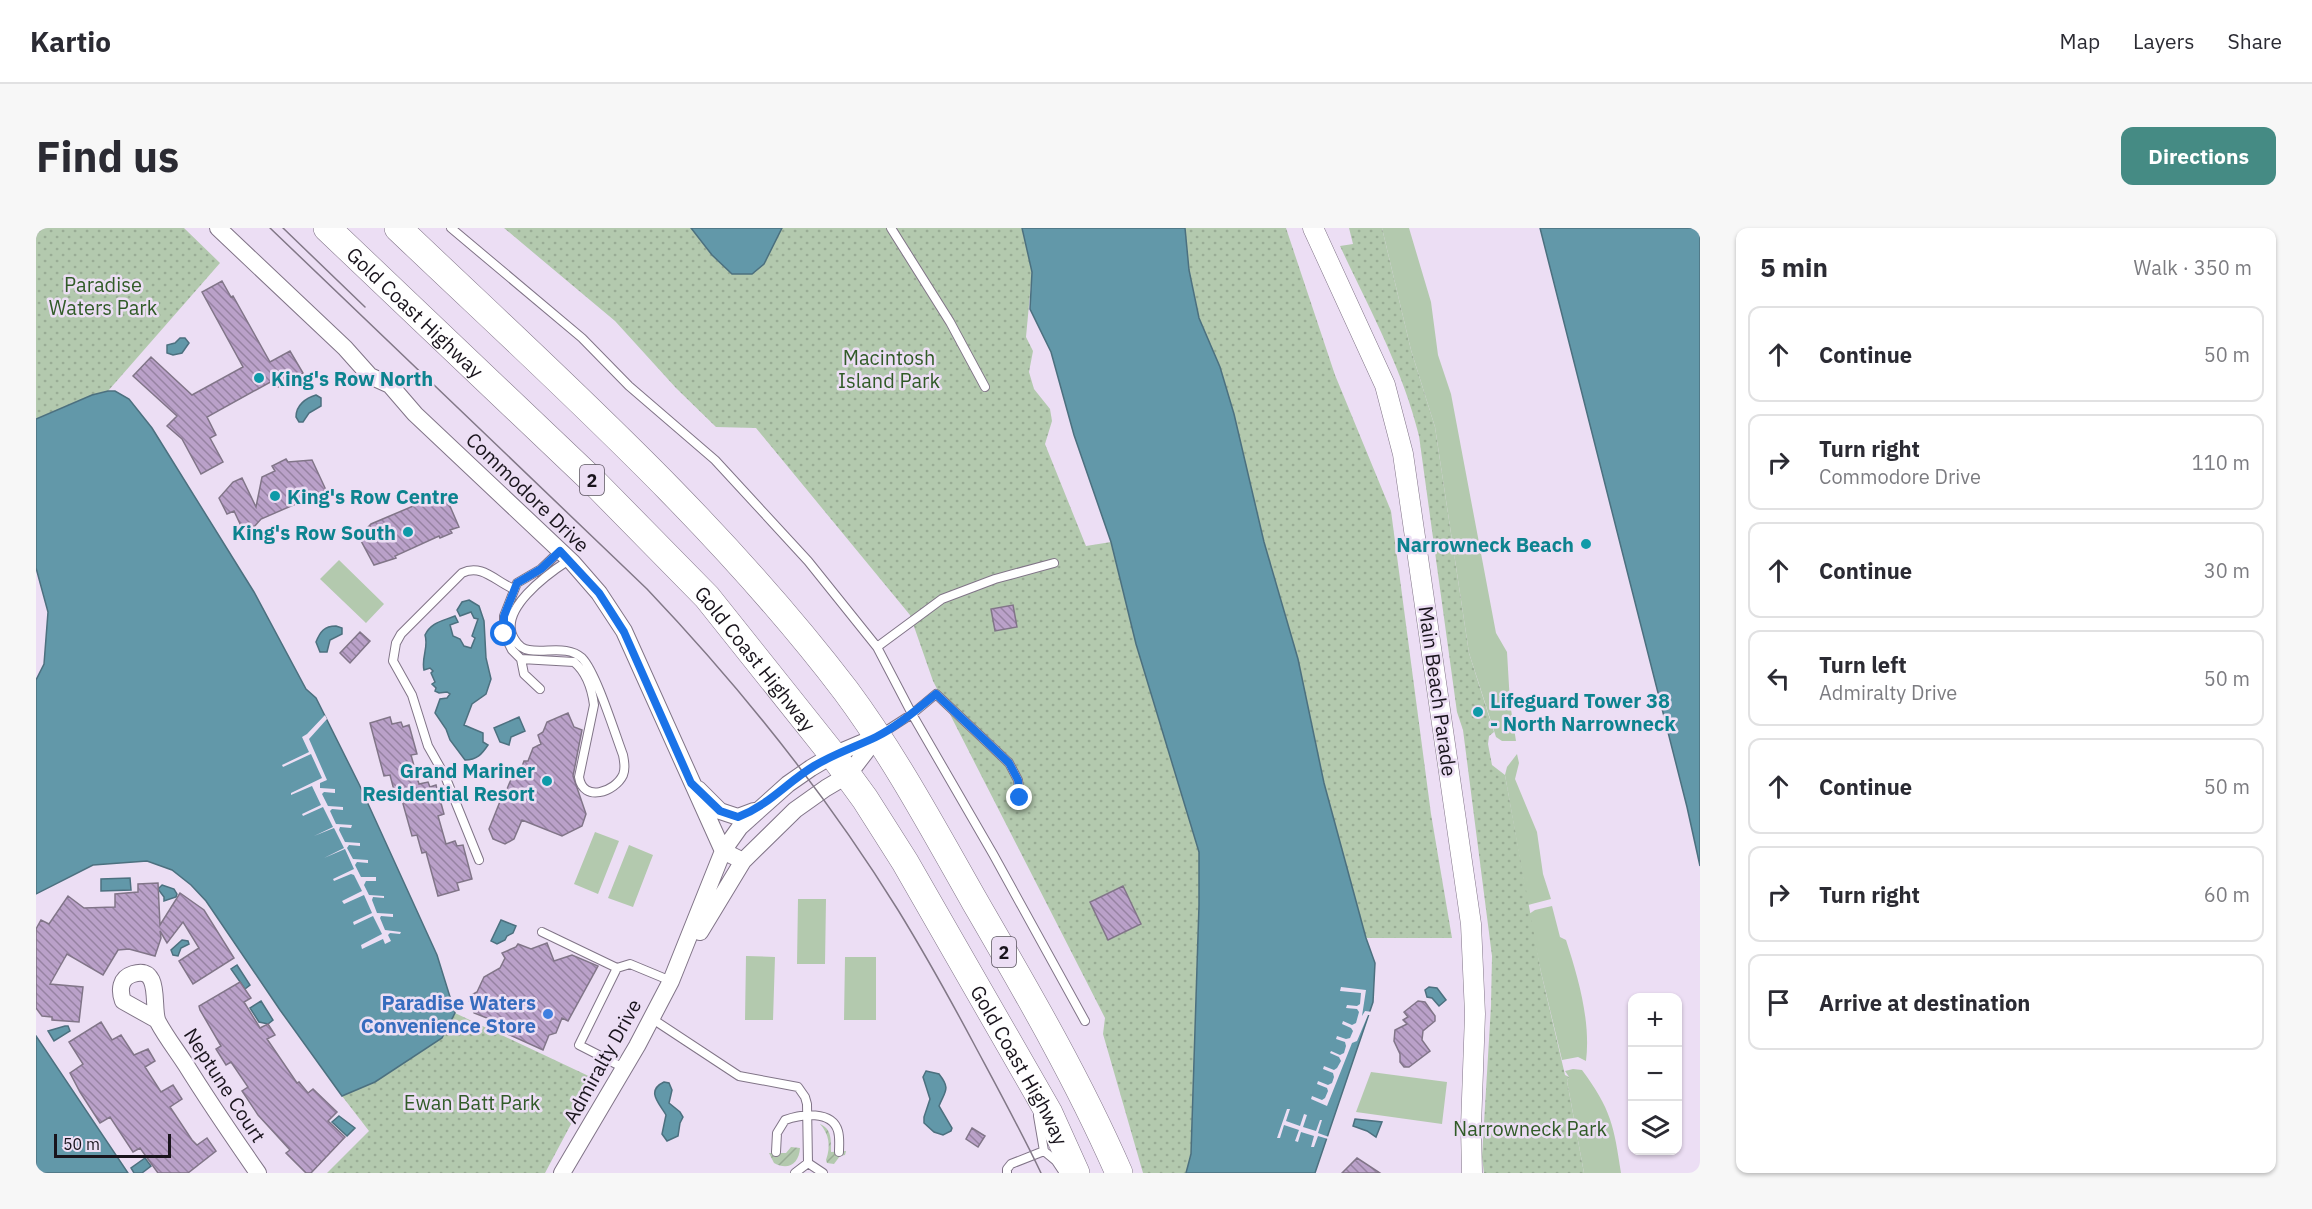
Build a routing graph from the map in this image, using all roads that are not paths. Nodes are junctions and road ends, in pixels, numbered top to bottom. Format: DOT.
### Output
graph roads {
  1 [pos="218,228"];
  2 [pos="327,228"];
  3 [pos="398,228"];
  4 [pos="451,228"];
  5 [pos="891,228"];
  6 [pos="1313,228"];
  7 [pos="985,387"];
  8 [pos="564,555"];
  9 [pos="1054,563"];
  10 [pos="514,589"];
  11 [pos="877,648"];
  12 [pos="521,659"];
  13 [pos="540,689"];
  14 [pos="912,714"];
  15 [pos="878,736"];
  16 [pos="841,765"];
  17 [pos="691,783"];
  18 [pos="1020,798"];
  19 [pos="758,810"];
  20 [pos="723,851"];
  21 [pos="479,860"];
  22 [pos="743,861"];
  23 [pos="542,932"];
  24 [pos="616,968"];
  25 [pos="674,974"];
  26 [pos="651,1018"];
  27 [pos="157,1020"];
  28 [pos="1085,1021"];
  29 [pos="624,1068"];
  30 [pos="1035,1092"];
  31 [pos="807,1115"];
  32 [pos="1044,1151"];
  33 [pos="776,1152"];
  34 [pos="839,1152"];
  35 [pos="808,1163"];
  36 [pos="258,1173"];
  37 [pos="562,1173"];
  38 [pos="795,1173"];
  39 [pos="823,1173"];
  40 [pos="1007,1173"];
  41 [pos="1064,1173"];
  42 [pos="1076,1173"];
  43 [pos="1119,1173"];
  44 [pos="1472,1173"];
  1 -- 8 [label="street, Commodore Drive"];
  2 -- 16 [label="highway, Gold Coast Highway / 2"];
  3 -- 15 [label="highway, Gold Coast Highway / 2"];
  4 -- 11 [label="lane"];
  5 -- 7 [label="lane"];
  6 -- 44 [label="street, Main Beach Parade"];
  8 -- 10 [label="lane"];
  8 -- 12 [label="lane"];
  8 -- 17 [label="street, Commodore Drive"];
  9 -- 11 [label="lane"];
  10 -- 12 [label="lane"];
  10 -- 21 [label="lane"];
  11 -- 14 [label="lane"];
  12 -- 13 [label="lane"];
  14 -- 15 [label="lane"];
  14 -- 18 [label="lane"];
  14 -- 28 [label="lane"];
  15 -- 16 [label="street"];
  15 -- 16 [label="street"];
  15 -- 43 [label="highway, Gold Coast Highway / 2"];
  16 -- 19 [label="street, Admiralty Drive"];
  16 -- 22 [label="street, Admiralty Drive"];
  16 -- 30 [label="highway, Gold Coast Highway / 2"];
  17 -- 19 [label="street"];
  17 -- 20 [label="street, Commodore Drive"];
  19 -- 20 [label="street, Admiralty Drive"];
  20 -- 22 [label="street"];
  20 -- 25 [label="street, Admiralty Drive"];
  22 -- 25 [label="street, Admiralty Drive"];
  23 -- 24 [label="lane"];
  24 -- 25 [label="lane"];
  24 -- 29 [label="lane"];
  25 -- 26 [label="street, Admiralty Drive"];
  26 -- 29 [label="street, Admiralty Drive"];
  26 -- 31 [label="lane"];
  27 -- 36 [label="street, Neptune Court"];
  29 -- 37 [label="street, Admiralty Drive"];
  30 -- 32 [label="lane"];
  30 -- 42 [label="highway, Gold Coast Highway / 2"];
  31 -- 33 [label="lane"];
  31 -- 34 [label="lane"];
  31 -- 35 [label="lane"];
  32 -- 40 [label="lane"];
  32 -- 41 [label="lane"];
  35 -- 38 [label="lane"];
  35 -- 39 [label="lane"];
}
